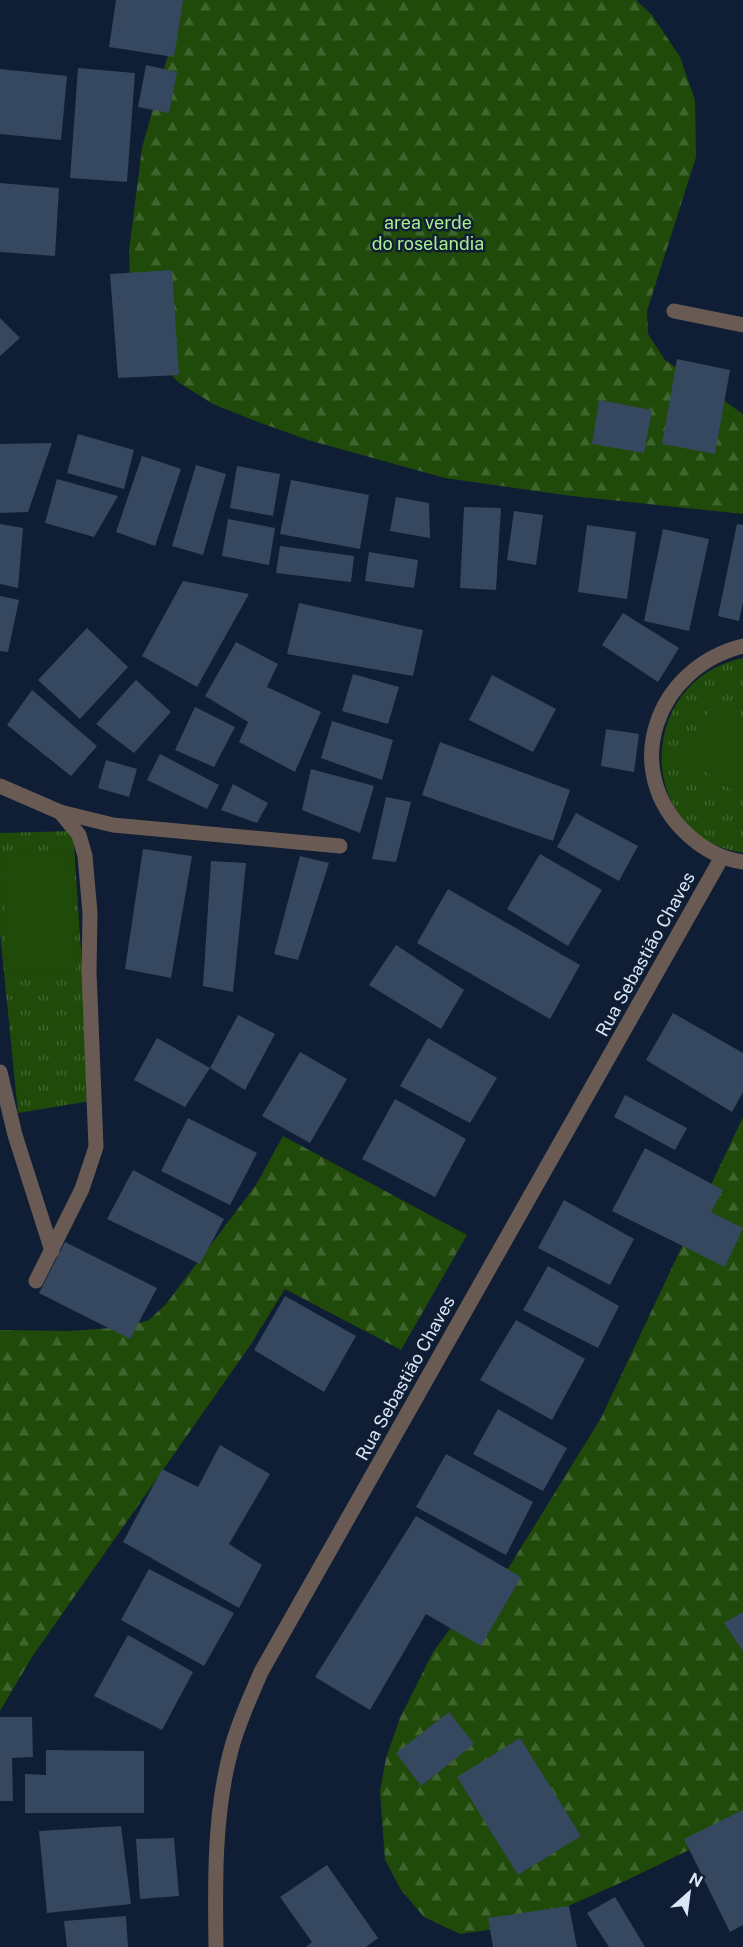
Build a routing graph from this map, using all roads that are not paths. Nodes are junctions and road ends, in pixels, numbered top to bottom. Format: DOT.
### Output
graph roads {
  1 [pos="674,311"];
  2 [pos="743,326"];
  3 [pos="743,646"];
  4 [pos="0,786"];
  5 [pos="60,812"];
  6 [pos="340,846"];
  7 [pos="722,857"];
  8 [pos="743,862"];
  9 [pos="0,1072"];
  10 [pos="52,1251"];
  11 [pos="36,1281"];
  12 [pos="216,1947"];
  1 -- 2 [label="street"];
  3 -- 7 [label="street"];
  4 -- 5 [label="street"];
  5 -- 6 [label="street"];
  5 -- 10 [label="street"];
  7 -- 8 [label="street"];
  7 -- 12 [label="street, Rua Sebastião Chaves"];
  9 -- 10 [label="street"];
  10 -- 11 [label="street"];
}
